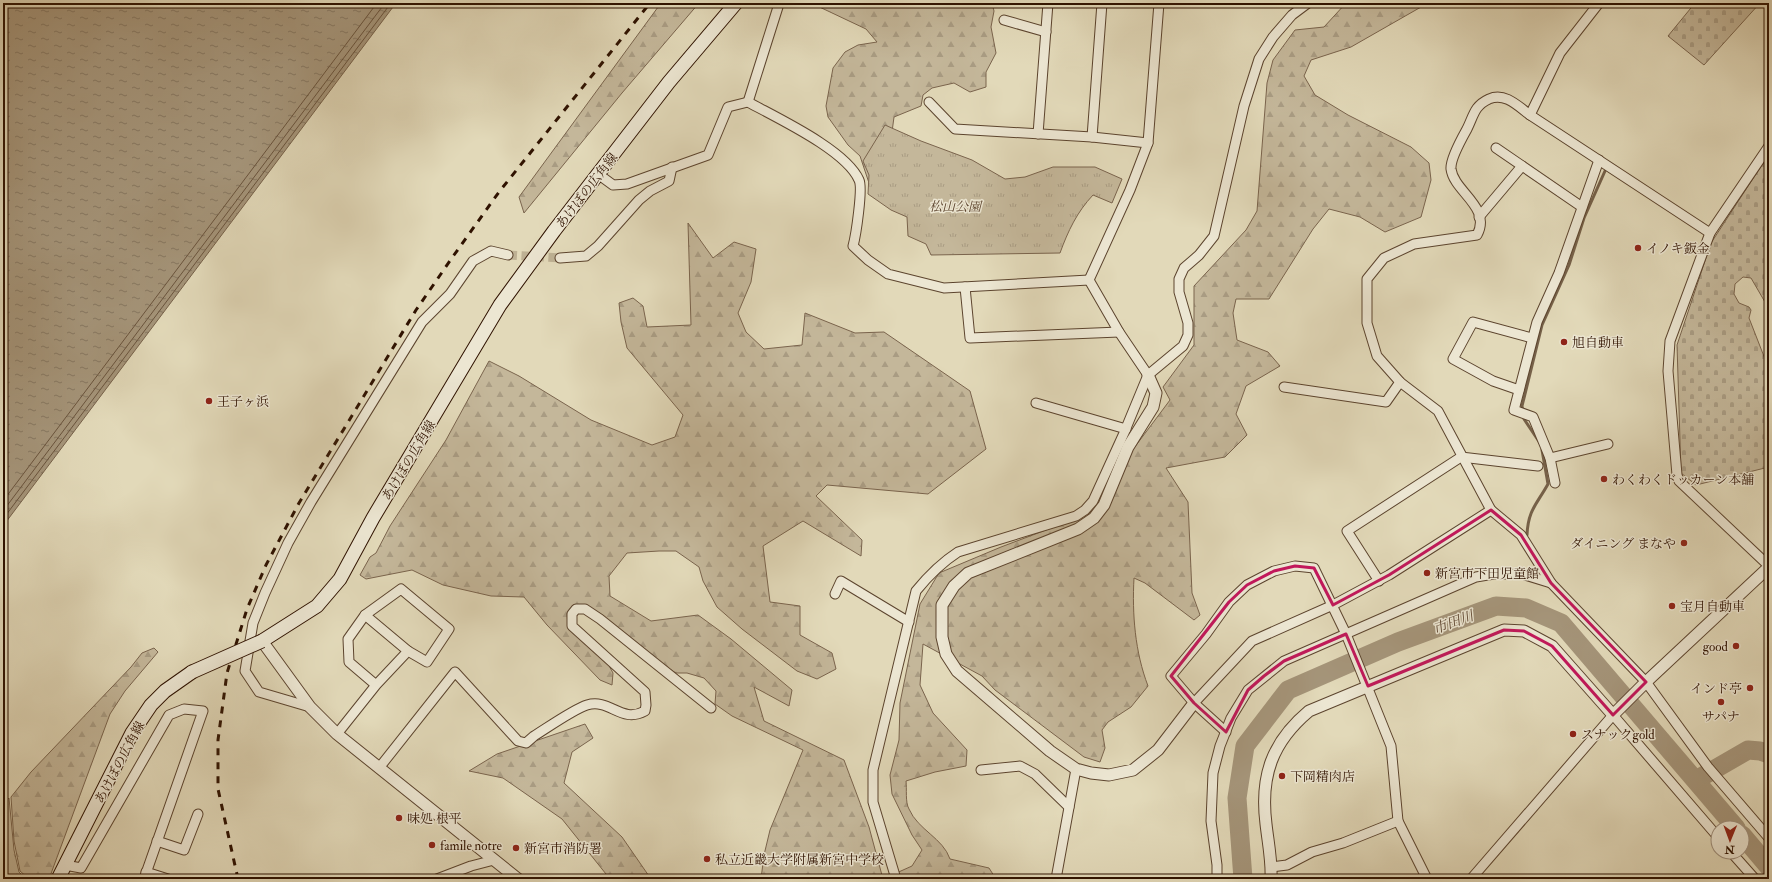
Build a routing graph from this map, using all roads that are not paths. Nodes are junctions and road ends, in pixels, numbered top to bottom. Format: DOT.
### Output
graph roads {
  1 [pos="736,3"];
  2 [pos="1048,3"];
  3 [pos="1102,3"];
  4 [pos="1159,3"];
  5 [pos="1308,3"];
  6 [pos="1599,3"];
  7 [pos="778,7"];
  8 [pos="1004,20"];
  9 [pos="1046,32"];
  10 [pos="748,102"];
  11 [pos="929,102"];
  12 [pos="1530,115"];
  13 [pos="1038,134"];
  14 [pos="1092,137"];
  15 [pos="1148,143"];
  16 [pos="1769,146"];
  17 [pos="1496,148"];
  18 [pos="1599,160"];
  19 [pos="1522,166"];
  20 [pos="672,167"];
  21 [pos="598,174"];
  22 [pos="1582,207"];
  23 [pos="1479,217"];
  24 [pos="1710,233"];
  25 [pos="508,255"];
  26 [pos="560,258"];
  27 [pos="1089,280"];
  28 [pos="965,287"];
  29 [pos="1119,332"];
  30 [pos="1532,338"];
  31 [pos="1148,375"];
  32 [pos="1400,382"];
  33 [pos="1284,387"];
  34 [pos="1519,390"];
  35 [pos="1036,403"];
  36 [pos="1126,429"];
  37 [pos="1608,444"];
  38 [pos="1462,457"];
  39 [pos="1550,458"];
  40 [pos="1538,466"];
  41 [pos="1555,483"];
  42 [pos="1491,510"];
  43 [pos="1769,566"];
  44 [pos="1379,581"];
  45 [pos="1551,584"];
  46 [pos="835,594"];
  47 [pos="1333,605"];
  48 [pos="365,615"];
  49 [pos="909,622"];
  50 [pos="1346,634"];
  51 [pos="262,641"];
  52 [pos="408,651"];
  53 [pos="376,685"];
  54 [pos="1643,685"];
  55 [pos="1368,686"];
  56 [pos="1194,703"];
  57 [pos="310,707"];
  58 [pos="711,708"];
  59 [pos="1613,715"];
  60 [pos="1226,732"];
  61 [pos="337,734"];
  62 [pos="379,768"];
  63 [pos="1076,769"];
  64 [pos="981,770"];
  65 [pos="1069,807"];
  66 [pos="198,814"];
  67 [pos="1398,821"];
  68 [pos="1710,828"];
  69 [pos="1768,834"];
  70 [pos="157,841"];
  71 [pos="494,860"];
  72 [pos="1738,860"];
  73 [pos="65,865"];
  74 [pos="1271,867"];
  75 [pos="145,875"];
  76 [pos="58,879"];
  77 [pos="168,879"];
  78 [pos="437,879"];
  79 [pos="518,879"];
  80 [pos="896,879"];
  81 [pos="1056,879"];
  82 [pos="1217,879"];
  83 [pos="1271,879"];
  84 [pos="1427,879"];
  85 [pos="1471,879"];
  86 [pos="1755,879"];
  1 -- 21 [label="main road, あけぼの広角線"];
  2 -- 9 [label="street"];
  3 -- 14 [label="street"];
  4 -- 15 [label="street"];
  5 -- 31 [label="street"];
  6 -- 12 [label="street"];
  7 -- 10 [label="street"];
  8 -- 9 [label="street"];
  9 -- 13 [label="street"];
  10 -- 20 [label="street"];
  10 -- 28 [label="street"];
  11 -- 13 [label="street"];
  12 -- 18 [label="street"];
  12 -- 23 [label="street"];
  13 -- 14 [label="street"];
  14 -- 15 [label="street"];
  15 -- 27 [label="street"];
  16 -- 24 [label="street"];
  17 -- 19 [label="street"];
  18 -- 22 [label="street"];
  18 -- 24 [label="street"];
  19 -- 22 [label="street"];
  19 -- 23 [label="street"];
  20 -- 21 [label="street"];
  20 -- 26 [label="street"];
  21 -- 51 [label="main road, あけぼの広角線"];
  22 -- 30 [label="street"];
  23 -- 32 [label="street"];
  24 -- 43 [label="street"];
  25 -- 57 [label="street"];
  27 -- 28 [label="street"];
  27 -- 29 [label="street"];
  28 -- 29 [label="street"];
  29 -- 31 [label="street"];
  30 -- 34 [label="street"];
  30 -- 34 [label="street"];
  31 -- 36 [label="street"];
  31 -- 63 [label="street"];
  32 -- 33 [label="street"];
  32 -- 38 [label="street"];
  34 -- 39 [label="street"];
  35 -- 36 [label="street"];
  36 -- 49 [label="street"];
  37 -- 39 [label="street"];
  38 -- 40 [label="street"];
  38 -- 42 [label="street"];
  38 -- 44 [label="street"];
  39 -- 41 [label="street"];
  42 -- 44 [label="street"];
  42 -- 45 [label="street"];
  43 -- 54 [label="street"];
  44 -- 47 [label="street"];
  45 -- 50 [label="street"];
  45 -- 54 [label="street"];
  46 -- 49 [label="street"];
  47 -- 50 [label="street"];
  47 -- 56 [label="street"];
  47 -- 56 [label="street"];
  48 -- 52 [label="street"];
  48 -- 52 [label="street"];
  48 -- 53 [label="street"];
  49 -- 80 [label="street"];
  50 -- 55 [label="street"];
  50 -- 60 [label="street"];
  51 -- 57 [label="street"];
  51 -- 73 [label="main road, あけぼの広角線, bridge"];
  52 -- 53 [label="street"];
  53 -- 61 [label="street"];
  54 -- 59 [label="street"];
  54 -- 69 [label="street"];
  55 -- 59 [label="street"];
  55 -- 67 [label="street"];
  55 -- 74 [label="street"];
  56 -- 60 [label="street"];
  56 -- 63 [label="street"];
  57 -- 61 [label="street"];
  58 -- 62 [label="street"];
  59 -- 68 [label="street"];
  59 -- 85 [label="street"];
  60 -- 82 [label="street"];
  61 -- 62 [label="street"];
  62 -- 71 [label="street"];
  63 -- 65 [label="street"];
  64 -- 65 [label="street"];
  65 -- 81 [label="street"];
  66 -- 70 [label="street"];
  67 -- 74 [label="street"];
  67 -- 84 [label="street"];
  70 -- 73 [label="street"];
  70 -- 75 [label="street"];
  71 -- 78 [label="street"];
  71 -- 79 [label="street"];
  72 -- 86 [label="street"];
  73 -- 76 [label="main road, あけぼの広角線"];
  74 -- 83 [label="street"];
  75 -- 77 [label="street"];
}
